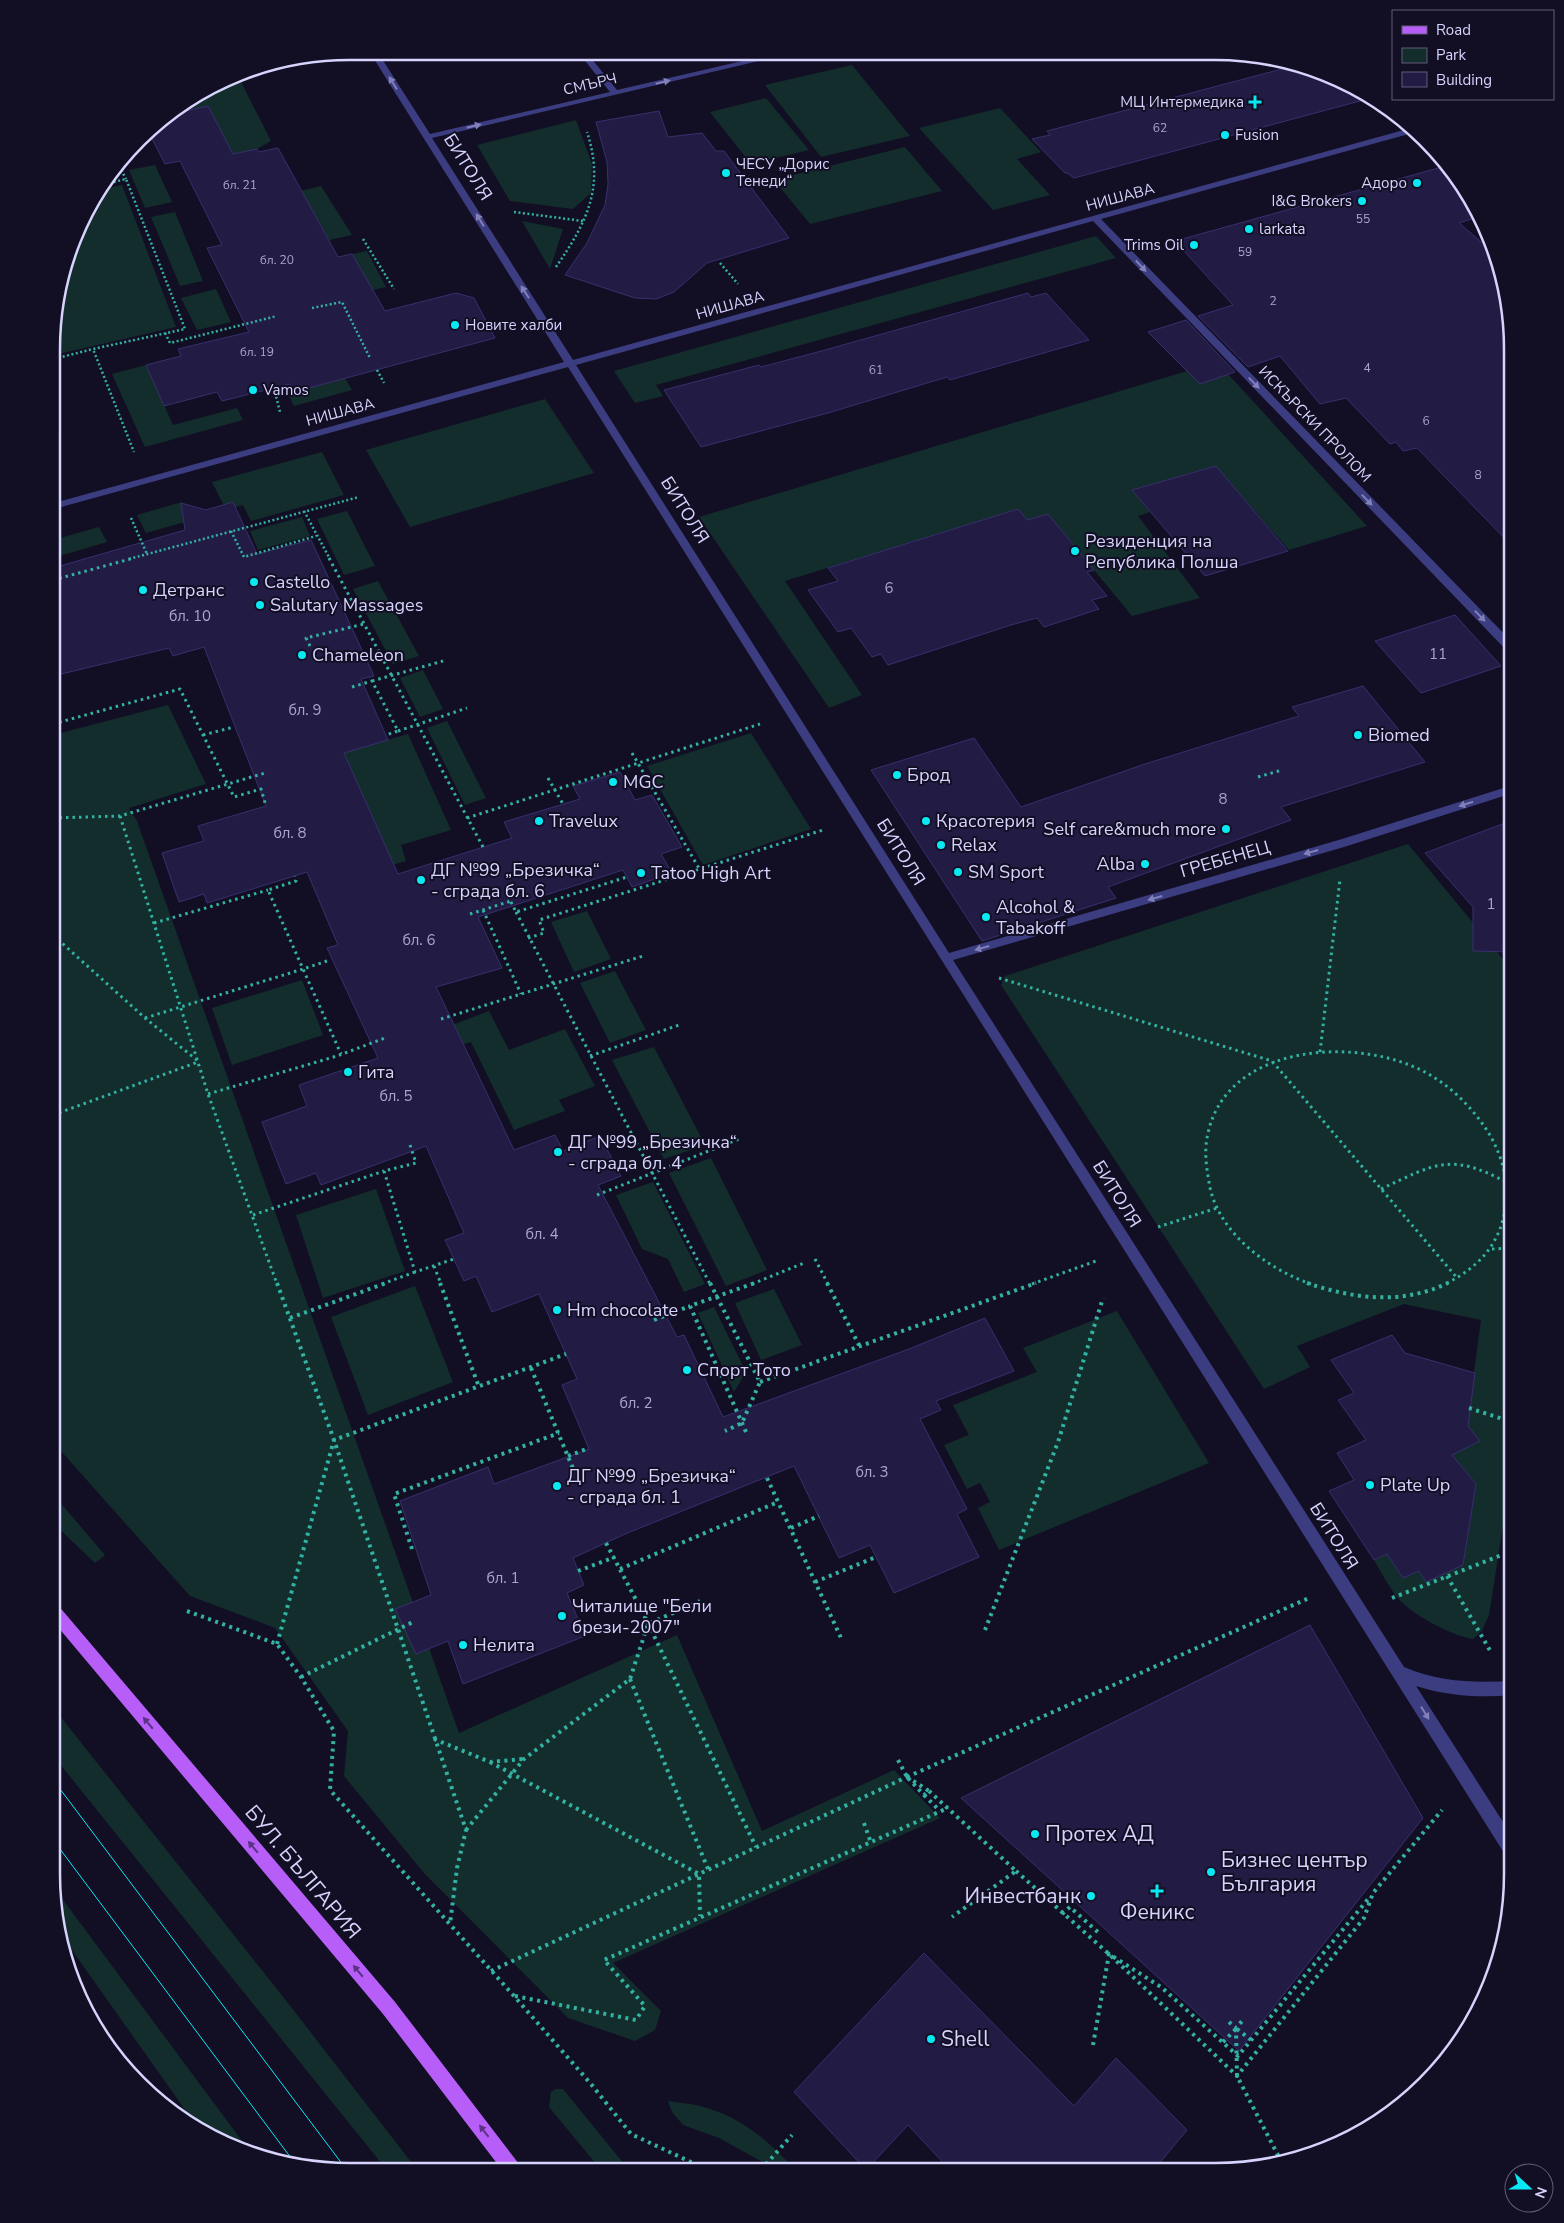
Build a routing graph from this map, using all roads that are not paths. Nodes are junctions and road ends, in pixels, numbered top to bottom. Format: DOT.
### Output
graph roads {
  1 [pos="379,60"];
  2 [pos="588,60"];
  3 [pos="755,60"];
  4 [pos="615,93"];
  5 [pos="1406,132"];
  6 [pos="427,137"];
  7 [pos="1095,218"];
  8 [pos="570,363"];
  9 [pos="60,504"];
  10 [pos="1504,641"];
  11 [pos="1504,792"];
  12 [pos="946,958"];
  13 [pos="60,1618"];
  14 [pos="1399,1672"];
  15 [pos="1504,1689"];
  16 [pos="1504,1837"];
  17 [pos="509,2163"];
  6 -- 1 [label="street, БИТОЛЯ, one-way"];
  2 -- 4 [label="street"];
  4 -- 3 [label="street, СМЪРЧ, one-way"];
  6 -- 4 [label="street, СМЪРЧ, one-way"];
  5 -- 7 [label="street, НИШАВА"];
  8 -- 6 [label="street, БИТОЛЯ, one-way"];
  7 -- 8 [label="street, НИШАВА"];
  7 -- 10 [label="street, ИСКЪРСКИ ПРОЛОМ, one-way"];
  8 -- 9 [label="street, НИШАВА"];
  8 -- 12 [label="street, БИТОЛЯ"];
  11 -- 12 [label="street, ГРЕБЕНЕЦ, one-way"];
  12 -- 14 [label="street, БИТОЛЯ"];
  17 -- 13 [label="main road, БУЛ. БЪЛГАРИЯ, one-way"];
  14 -- 15 [label="street"];
  14 -- 16 [label="street, БИТОЛЯ, one-way"];
}
